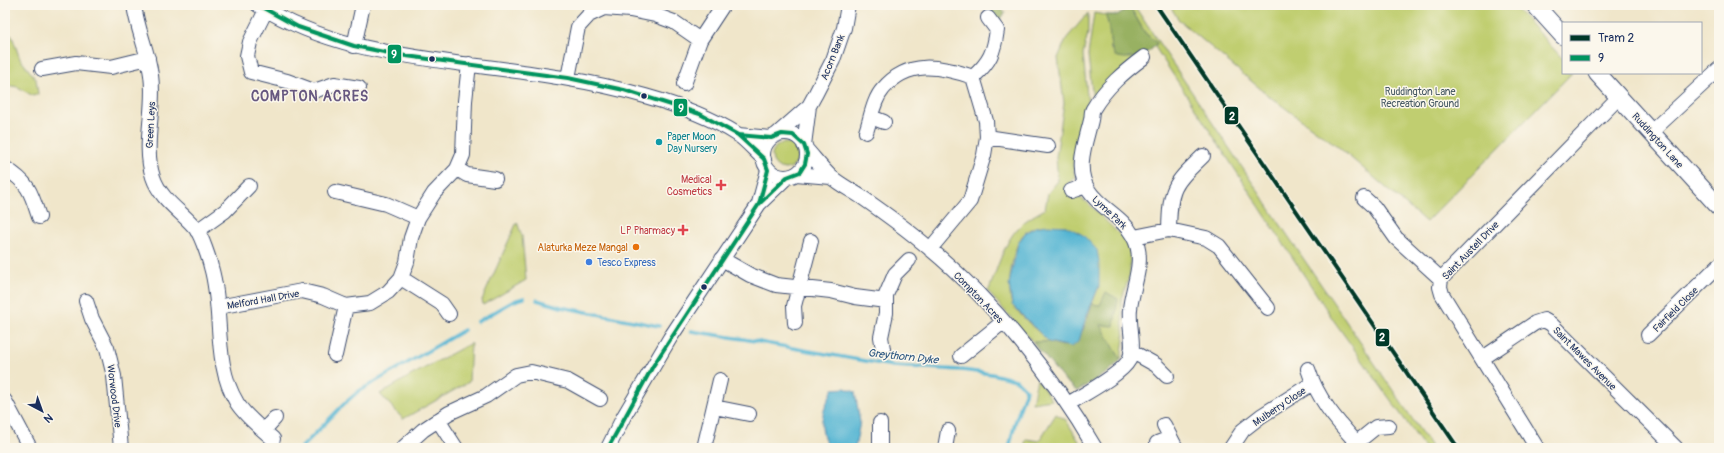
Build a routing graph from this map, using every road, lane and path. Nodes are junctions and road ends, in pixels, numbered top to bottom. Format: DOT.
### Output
graph roads {
  1 [pos="134,5"];
  2 [pos="363,5"];
  3 [pos="723,5"];
  4 [pos="848,5"];
  5 [pos="1535,5"];
  6 [pos="262,7"];
  7 [pos="988,18"];
  8 [pos="1562,35"];
  9 [pos="700,40"];
  10 [pos="354,46"];
  11 [pos="1144,57"];
  12 [pos="148,58"];
  13 [pos="469,64"];
  14 [pos="42,69"];
  15 [pos="1719,69"];
  16 [pos="1598,74"];
  17 [pos="973,77"];
  18 [pos="568,78"];
  19 [pos="684,84"];
  20 [pos="359,88"];
  21 [pos="1619,97"];
  22 [pos="809,106"];
  23 [pos="871,117"];
  24 [pos="884,122"];
  25 [pos="866,132"];
  26 [pos="1651,132"];
  27 [pos="738,135"];
  28 [pos="774,137"];
  29 [pos="987,138"];
  30 [pos="1048,146"];
  31 [pos="805,147"];
  32 [pos="1204,156"];
  33 [pos="766,164"];
  34 [pos="5,168"];
  35 [pos="457,169"];
  36 [pos="792,176"];
  37 [pos="831,178"];
  38 [pos="495,179"];
  39 [pos="249,186"];
  40 [pos="1086,186"];
  41 [pos="1071,191"];
  42 [pos="335,192"];
  43 [pos="1364,198"];
  44 [pos="759,204"];
  45 [pos="1719,207"];
  46 [pos="33,212"];
  47 [pos="418,218"];
  48 [pos="1169,230"];
  49 [pos="197,231"];
  50 [pos="1134,237"];
  51 [pos="811,241"];
  52 [pos="930,249"];
  53 [pos="722,259"];
  54 [pos="909,260"];
  55 [pos="1719,265"];
  56 [pos="401,278"];
  57 [pos="1441,280"];
  58 [pos="798,287"];
  59 [pos="886,301"];
  60 [pos="88,302"];
  61 [pos="346,306"];
  62 [pos="218,307"];
  63 [pos="1268,308"];
  64 [pos="449,314"];
  65 [pos="1003,322"];
  66 [pos="795,323"];
  67 [pos="1648,335"];
  68 [pos="883,349"];
  69 [pos="1131,351"];
  70 [pos="335,355"];
  71 [pos="961,356"];
  72 [pos="1483,358"];
  73 [pos="1308,369"];
  74 [pos="1167,376"];
  75 [pos="720,380"];
  76 [pos="1313,383"];
  77 [pos="600,399"];
  78 [pos="5,401"];
  79 [pos="1068,404"];
  80 [pos="714,407"];
  81 [pos="749,414"];
  82 [pos="275,418"];
  83 [pos="438,420"];
  84 [pos="880,423"];
  85 [pos="1389,426"];
  86 [pos="948,431"];
  87 [pos="1170,437"];
  88 [pos="1157,443"];
  89 [pos="1353,445"];
  90 [pos="611,447"];
  91 [pos="30,448"];
  92 [pos="121,448"];
  93 [pos="403,448"];
  94 [pos="456,448"];
  95 [pos="704,448"];
  96 [pos="880,448"];
  97 [pos="945,448"];
  98 [pos="1095,448"];
  99 [pos="1231,448"];
  100 [pos="1537,448"];
  101 [pos="1676,448"];
  1 -- 12 [label="street, Green Leys"];
  2 -- 10 [label="street"];
  3 -- 9 [label="street"];
  4 -- 22 [label="street, Acorn Bank"];
  5 -- 8 [label="main road"];
  6 -- 10 [label="street"];
  6 -- 20 [label="street"];
  7 -- 17 [label="street"];
  9 -- 18 [label="street"];
  9 -- 19 [label="street"];
  10 -- 13 [label="street"];
  11 -- 40 [label="street, Lyme Park"];
  12 -- 14 [label="street"];
  12 -- 49 [label="street, Green Leys"];
  13 -- 18 [label="street"];
  13 -- 35 [label="street"];
  15 -- 26 [label="street"];
  16 -- 21 [label="main road, Ruddington Lane"];
  17 -- 23 [label="street"];
  17 -- 29 [label="street"];
  18 -- 27 [label="street"];
  21 -- 26 [label="main road, Ruddington Lane"];
  21 -- 57 [label="street, Saint Austell Drive"];
  22 -- 28 [label="street, Acorn Bank"];
  22 -- 31 [label="street, Acorn Bank"];
  23 -- 24 [label="street"];
  23 -- 25 [label="street"];
  26 -- 45 [label="main road, Ruddington Lane"];
  27 -- 28 [label="street"];
  27 -- 33 [label="street"];
  28 -- 31 [label="street"];
  28 -- 33 [label="street"];
  29 -- 30 [label="street"];
  29 -- 52 [label="street"];
  31 -- 36 [label="street"];
  31 -- 37 [label="street, Compton Acres"];
  32 -- 48 [label="street"];
  33 -- 36 [label="street"];
  33 -- 44 [label="street"];
  34 -- 46 [label="street"];
  35 -- 38 [label="street"];
  35 -- 47 [label="street"];
  36 -- 37 [label="street, Compton Acres"];
  36 -- 44 [label="street"];
  37 -- 52 [label="street, Compton Acres"];
  39 -- 49 [label="street"];
  40 -- 41 [label="street"];
  40 -- 50 [label="street, Lyme Park"];
  42 -- 47 [label="street"];
  43 -- 57 [label="street"];
  44 -- 53 [label="street"];
  47 -- 56 [label="street"];
  48 -- 50 [label="street"];
  48 -- 63 [label="street"];
  49 -- 62 [label="street, Green Leys"];
  50 -- 69 [label="street, Lyme Park"];
  51 -- 58 [label="street"];
  52 -- 65 [label="street, Compton Acres"];
  53 -- 58 [label="street"];
  53 -- 90 [label="street"];
  54 -- 59 [label="street"];
  55 -- 67 [label="street, Fairfield Close"];
  56 -- 61 [label="street"];
  56 -- 64 [label="street"];
  57 -- 72 [label="street, Saint Austell Drive"];
  58 -- 59 [label="street"];
  58 -- 66 [label="street"];
  59 -- 68 [label="street"];
  60 -- 92 [label="street, Worwood Drive"];
  61 -- 62 [label="street, Melford Hall Drive"];
  61 -- 70 [label="street"];
  62 -- 82 [label="street, Green Leys"];
  65 -- 71 [label="street"];
  65 -- 79 [label="street, Compton Acres"];
  69 -- 74 [label="street"];
  69 -- 79 [label="street, Lyme Park"];
  72 -- 100 [label="street, Saint Austell Drive"];
  72 -- 101 [label="street, Saint Mawes Avenue"];
  73 -- 76 [label="street"];
  75 -- 80 [label="street"];
  76 -- 89 [label="street"];
  76 -- 99 [label="street, Mulberry Close"];
  77 -- 83 [label="street"];
  78 -- 91 [label="street"];
  79 -- 98 [label="street, Compton Acres"];
  80 -- 81 [label="street"];
  80 -- 95 [label="street"];
  83 -- 93 [label="street"];
  83 -- 94 [label="street"];
  84 -- 96 [label="street"];
  85 -- 89 [label="street"];
  86 -- 97 [label="street"];
  87 -- 88 [label="street"];
}
